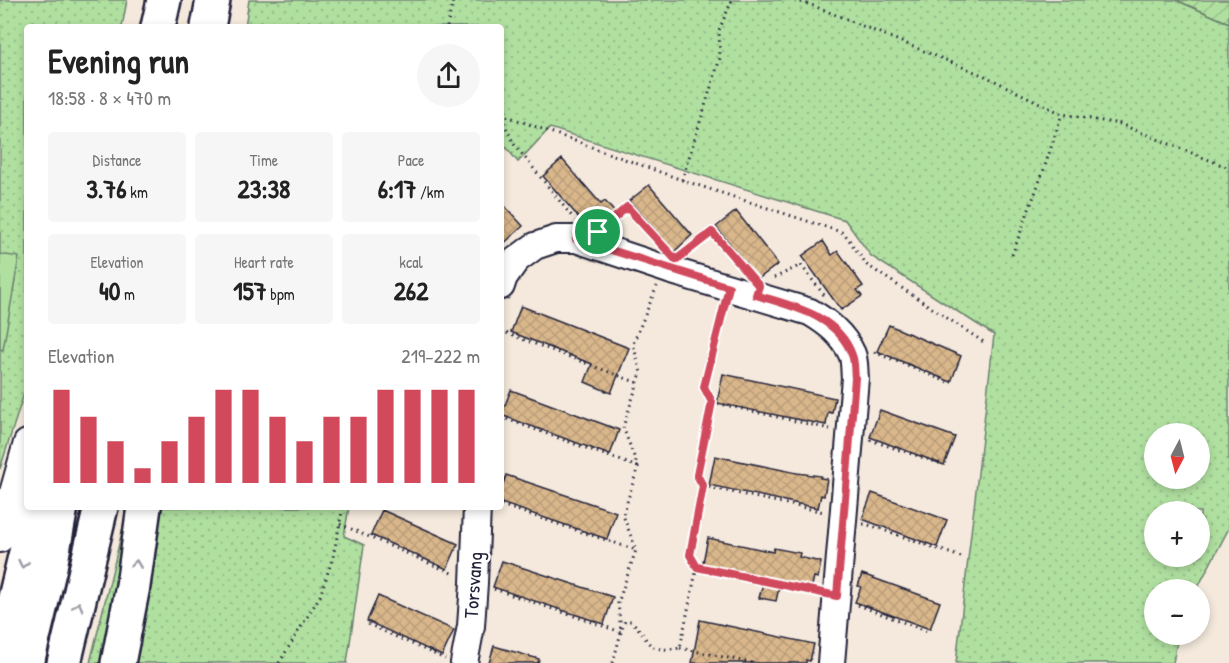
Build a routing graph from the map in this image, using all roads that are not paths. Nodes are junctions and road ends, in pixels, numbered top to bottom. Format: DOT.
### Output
graph roads {
  1 [pos="164,0"];
  2 [pos="213,0"];
  3 [pos="159,24"];
  4 [pos="209,24"];
  5 [pos="504,277"];
  6 [pos="24,454"];
  7 [pos="36,510"];
  8 [pos="60,510"];
  9 [pos="100,510"];
  10 [pos="144,510"];
  11 [pos="477,510"];
  12 [pos="0,539"];
  13 [pos="0,660"];
  14 [pos="27,663"];
  15 [pos="64,663"];
  16 [pos="118,663"];
  17 [pos="464,663"];
  18 [pos="831,663"];
  1 -- 3 [label="highway"];
  2 -- 4 [label="highway"];
  5 -- 18 [label="street"];
  6 -- 12 [label="street"];
  7 -- 13 [label="highway, one-way"];
  8 -- 14 [label="highway"];
  15 -- 9 [label="highway, one-way"];
  16 -- 10 [label="highway, one-way"];
  11 -- 17 [label="street, Torsvang"];
}
